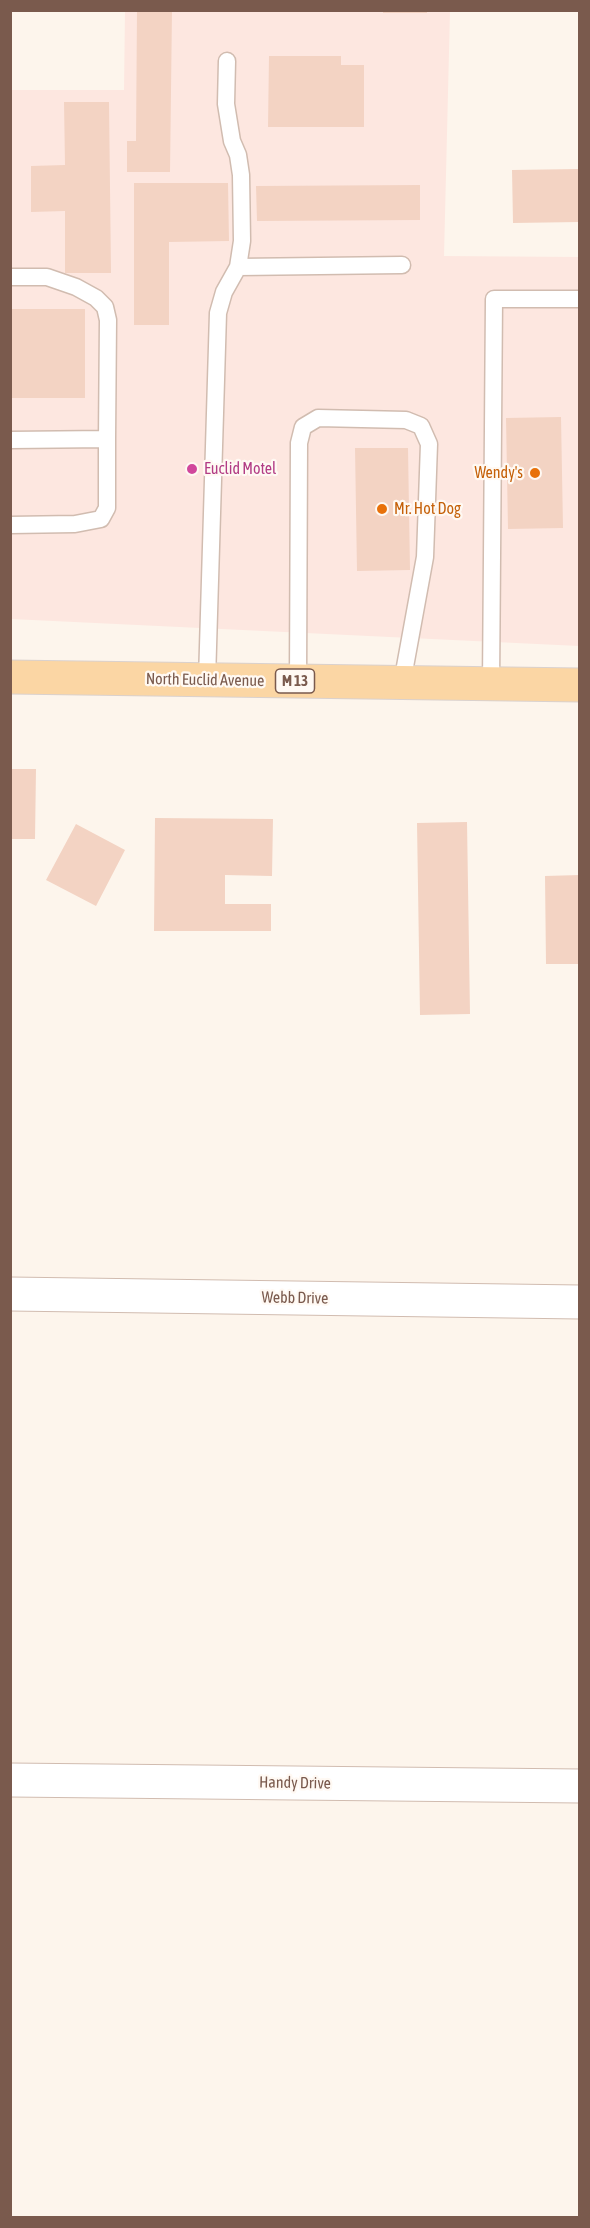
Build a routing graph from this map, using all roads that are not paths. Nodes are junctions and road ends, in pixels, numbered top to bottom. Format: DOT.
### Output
graph roads {
  1 [pos="227,61"];
  2 [pos="402,265"];
  3 [pos="238,267"];
  4 [pos="10,277"];
  5 [pos="579,299"];
  6 [pos="107,439"];
  7 [pos="10,440"];
  8 [pos="10,525"];
  9 [pos="10,677"];
  10 [pos="207,680"];
  11 [pos="298,681"];
  12 [pos="402,683"];
  13 [pos="491,684"];
  14 [pos="579,685"];
  15 [pos="10,1294"];
  16 [pos="579,1302"];
  17 [pos="10,1780"];
  18 [pos="579,1786"];
  1 -- 3 [label="lane"];
  2 -- 3 [label="lane"];
  3 -- 10 [label="lane"];
  4 -- 6 [label="lane"];
  5 -- 13 [label="lane"];
  6 -- 7 [label="lane"];
  6 -- 8 [label="lane"];
  9 -- 10 [label="main road, North Euclid Avenue / M 13"];
  10 -- 11 [label="main road, North Euclid Avenue / M 13"];
  11 -- 12 [label="main road, North Euclid Avenue / M 13"];
  11 -- 12 [label="lane"];
  12 -- 13 [label="main road, North Euclid Avenue / M 13"];
  13 -- 14 [label="main road, North Euclid Avenue / M 13"];
  15 -- 16 [label="street, Webb Drive"];
  17 -- 18 [label="street, Handy Drive"];
}
